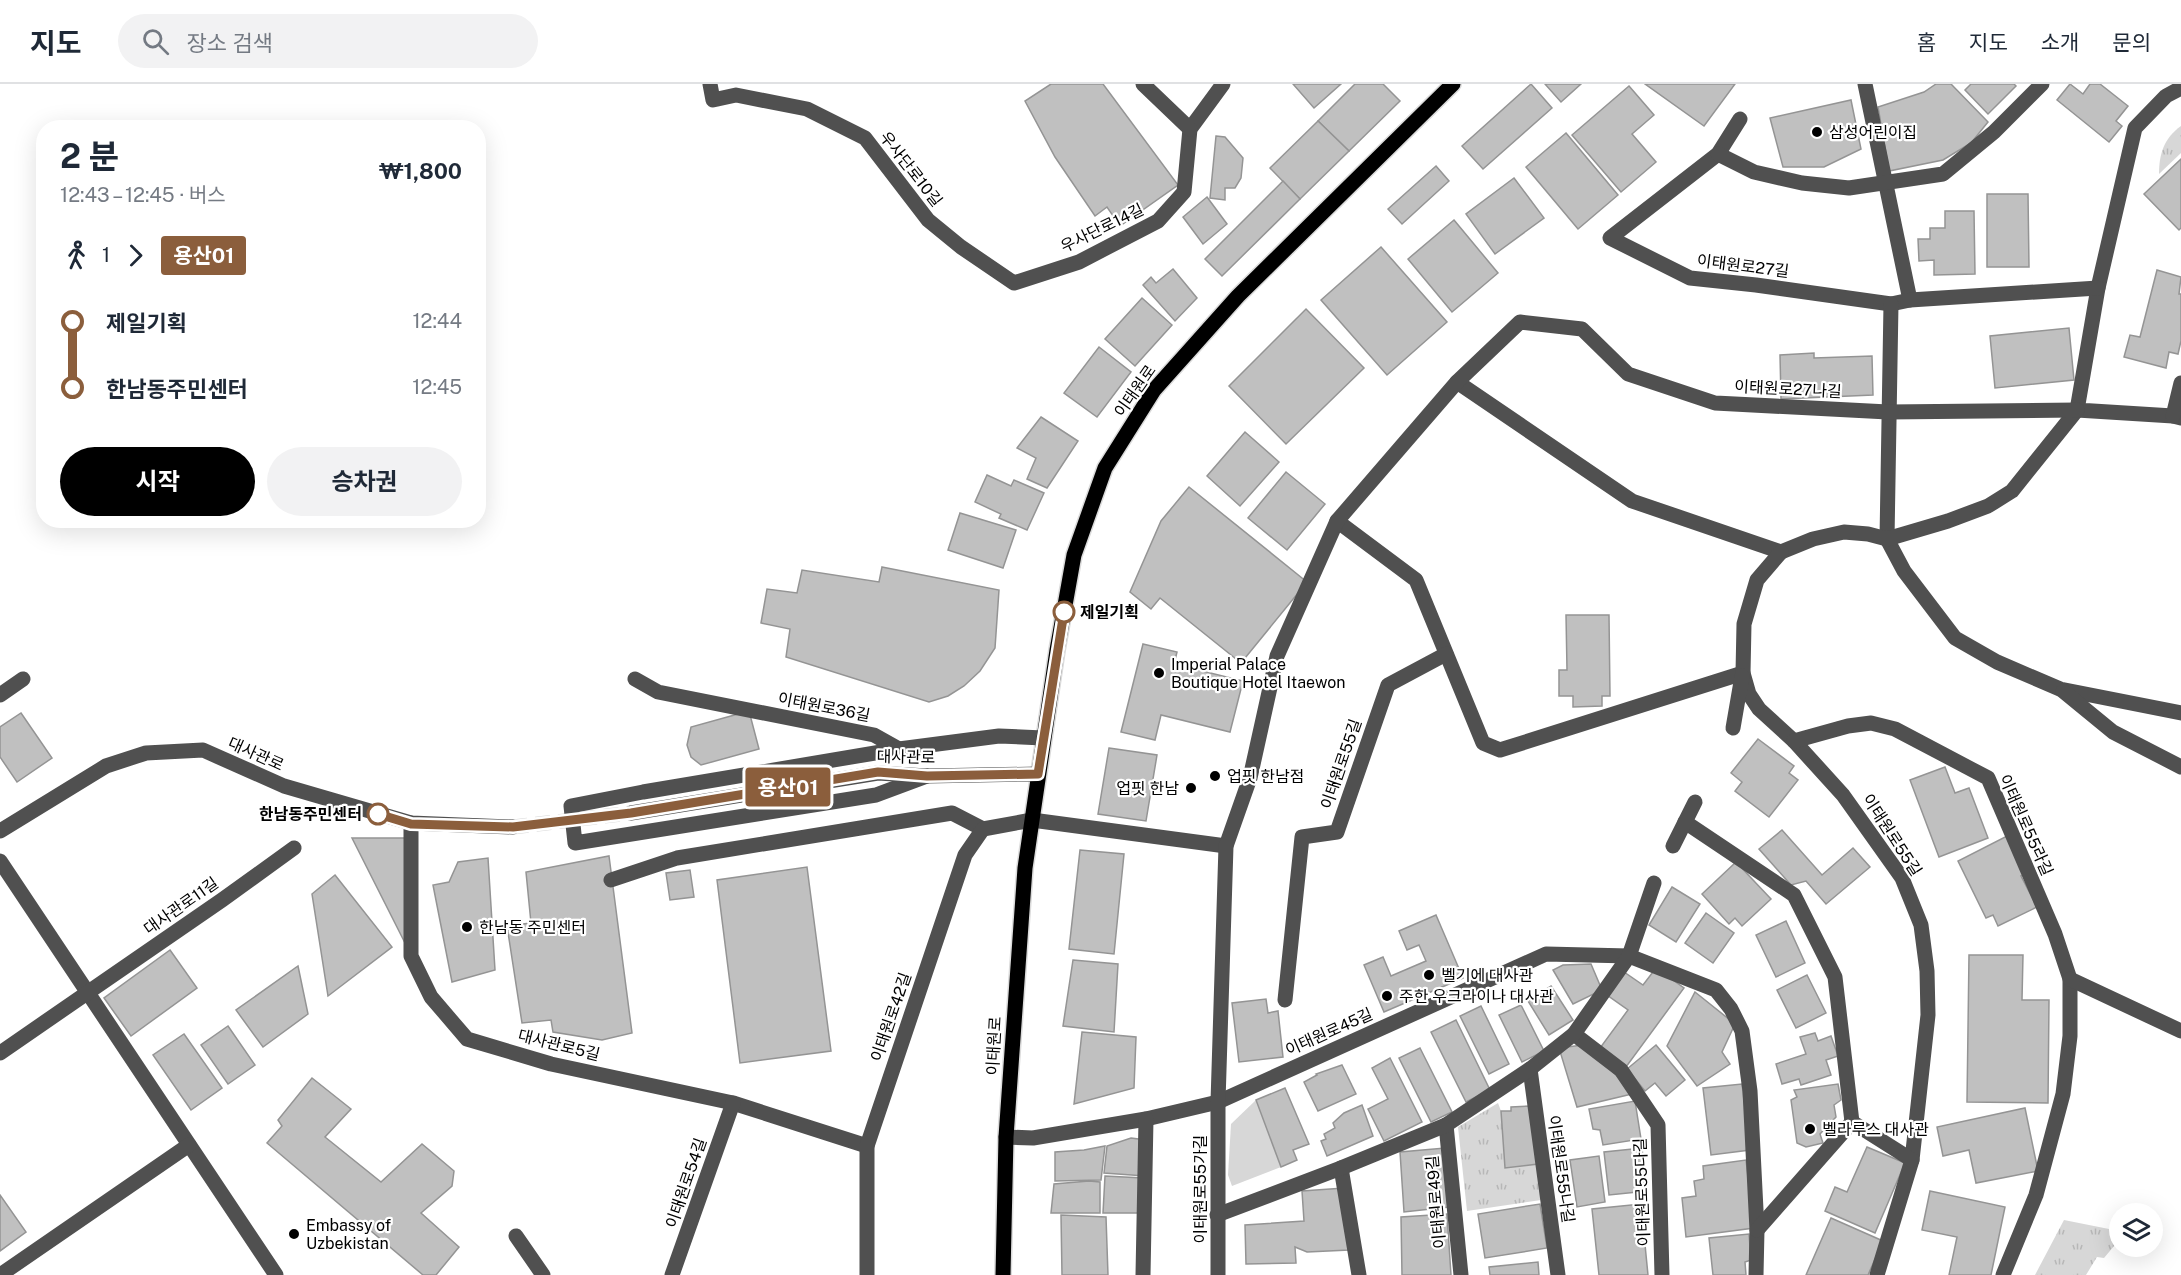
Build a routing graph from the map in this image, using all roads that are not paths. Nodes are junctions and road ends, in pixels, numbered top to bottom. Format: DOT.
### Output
graph roads {
  1 [pos="710,84"];
  2 [pos="1143,84"];
  3 [pos="1223,84"];
  4 [pos="1453,84"];
  5 [pos="1865,84"];
  6 [pos="2043,84"];
  7 [pos="2181,88"];
  8 [pos="1740,119"];
  9 [pos="1190,129"];
  10 [pos="1718,154"];
  11 [pos="1885,184"];
  12 [pos="1014,283"];
  13 [pos="2098,288"];
  14 [pos="1910,300"];
  15 [pos="1891,304"];
  16 [pos="1457,382"];
  17 [pos="2181,383"];
  18 [pos="2077,410"];
  19 [pos="1888,412"];
  20 [pos="2177,417"];
  21 [pos="1337,521"];
  22 [pos="1887,539"];
  23 [pos="1781,552"];
  24 [pos="1446,654"];
  25 [pos="1743,674"];
  26 [pos="23,679"];
  27 [pos="635,679"];
  28 [pos="2060,689"];
  29 [pos="0,695"];
  30 [pos="2181,713"];
  31 [pos="1733,728"];
  32 [pos="1043,738"];
  33 [pos="1794,741"];
  34 [pos="899,749"];
  35 [pos="2181,767"];
  36 [pos="1038,774"];
  37 [pos="927,776"];
  38 [pos="1695,802"];
  39 [pos="631,813"];
  40 [pos="1032,820"];
  41 [pos="1685,822"];
  42 [pos="411,824"];
  43 [pos="513,827"];
  44 [pos="982,829"];
  45 [pos="0,831"];
  46 [pos="1226,846"];
  47 [pos="1673,846"];
  48 [pos="294,848"];
  49 [pos="0,861"];
  50 [pos="611,880"];
  51 [pos="1654,883"];
  52 [pos="1629,956"];
  53 [pos="2070,979"];
  54 [pos="88,993"];
  55 [pos="1285,1000"];
  56 [pos="2181,1031"];
  57 [pos="1574,1034"];
  58 [pos="0,1053"];
  59 [pos="1530,1069"];
  60 [pos="1218,1102"];
  61 [pos="733,1103"];
  62 [pos="1146,1119"];
  63 [pos="1852,1122"];
  64 [pos="1446,1125"];
  65 [pos="1006,1137"];
  66 [pos="189,1145"];
  67 [pos="867,1146"];
  68 [pos="1912,1160"];
  69 [pos="1341,1168"];
  70 [pos="1217,1215"];
  71 [pos="1756,1230"];
  72 [pos="516,1236"];
  73 [pos="0,1275"];
  74 [pos="276,1275"];
  75 [pos="543,1275"];
  76 [pos="672,1275"];
  77 [pos="867,1275"];
  78 [pos="1003,1275"];
  79 [pos="1143,1275"];
  80 [pos="1218,1275"];
  81 [pos="1359,1275"];
  82 [pos="1461,1275"];
  83 [pos="1558,1275"];
  84 [pos="1662,1275"];
  85 [pos="1756,1275"];
  86 [pos="1877,1275"];
  87 [pos="2003,1275"];
  1 -- 12 [label="street, 우사단로10길"];
  2 -- 9 [label="street"];
  3 -- 9 [label="street"];
  4 -- 32 [label="main road, 이태원로"];
  5 -- 11 [label="street"];
  6 -- 11 [label="street"];
  7 -- 13 [label="street"];
  8 -- 10 [label="street, 이태원로27길"];
  9 -- 12 [label="street, 우사단로14길"];
  10 -- 11 [label="street"];
  10 -- 15 [label="street, 이태원로27길"];
  11 -- 14 [label="street"];
  13 -- 14 [label="street, 이태원로27길"];
  13 -- 18 [label="street"];
  14 -- 15 [label="street, 이태원로27길"];
  15 -- 19 [label="street"];
  16 -- 19 [label="street, 이태원로27나길"];
  16 -- 21 [label="street"];
  16 -- 23 [label="street"];
  17 -- 20 [label="street"];
  18 -- 19 [label="street, 이태원로27나길"];
  18 -- 20 [label="street"];
  18 -- 22 [label="street, 이태원로55길"];
  19 -- 22 [label="street"];
  21 -- 24 [label="street"];
  21 -- 46 [label="street"];
  22 -- 23 [label="street, 이태원로55길"];
  22 -- 28 [label="street"];
  23 -- 25 [label="street, 이태원로55길"];
  24 -- 25 [label="street"];
  24 -- 55 [label="street, 이태원로55길"];
  25 -- 31 [label="street"];
  25 -- 33 [label="street, 이태원로55길"];
  26 -- 29 [label="street"];
  27 -- 34 [label="street, 이태원로36길"];
  28 -- 30 [label="street"];
  28 -- 35 [label="street"];
  32 -- 34 [label="street"];
  32 -- 36 [label="main road, 이태원로"];
  33 -- 53 [label="street, 이태원로55라길"];
  33 -- 68 [label="street, 이태원로55길"];
  34 -- 37 [label="street"];
  36 -- 37 [label="street, 대사관로"];
  36 -- 40 [label="main road, 이태원로"];
  37 -- 39 [label="street, 대사관로"];
  38 -- 41 [label="street"];
  40 -- 44 [label="street"];
  40 -- 46 [label="street"];
  40 -- 65 [label="main road, 이태원로"];
  41 -- 47 [label="street"];
  41 -- 63 [label="street"];
  42 -- 43 [label="street, 대사관로"];
  42 -- 45 [label="street, 대사관로"];
  42 -- 61 [label="street, 대사관로5길"];
  44 -- 50 [label="street"];
  44 -- 67 [label="street, 이태원로42길"];
  46 -- 60 [label="street"];
  48 -- 54 [label="street, 대사관로11길"];
  49 -- 54 [label="street"];
  51 -- 52 [label="street"];
  52 -- 57 [label="street"];
  52 -- 60 [label="street, 이태원로45길"];
  52 -- 71 [label="street, 이태원로45길"];
  53 -- 56 [label="street"];
  53 -- 87 [label="street, 이태원로55라길"];
  54 -- 58 [label="street, 대사관로11길"];
  54 -- 66 [label="street"];
  57 -- 59 [label="street"];
  57 -- 84 [label="street, 이태원로55다길"];
  59 -- 64 [label="street"];
  59 -- 83 [label="street, 이태원로55나길"];
  60 -- 62 [label="street, 이태원로45길"];
  60 -- 70 [label="street, 이태원로55가길"];
  61 -- 67 [label="street, 대사관로5길"];
  61 -- 76 [label="street, 이태원로54길"];
  62 -- 65 [label="street, 이태원로45길"];
  62 -- 79 [label="street"];
  63 -- 68 [label="street"];
  63 -- 71 [label="street"];
  64 -- 69 [label="street"];
  64 -- 82 [label="street, 이태원로49길"];
  65 -- 78 [label="main road, 이태원로"];
  66 -- 73 [label="street"];
  66 -- 74 [label="street"];
  67 -- 77 [label="street, 이태원로42길"];
  68 -- 86 [label="street, 이태원로55길"];
  69 -- 70 [label="street"];
  69 -- 81 [label="street"];
  70 -- 80 [label="street, 이태원로55가길"];
  71 -- 85 [label="street, 이태원로45길"];
  72 -- 75 [label="street"];
}
